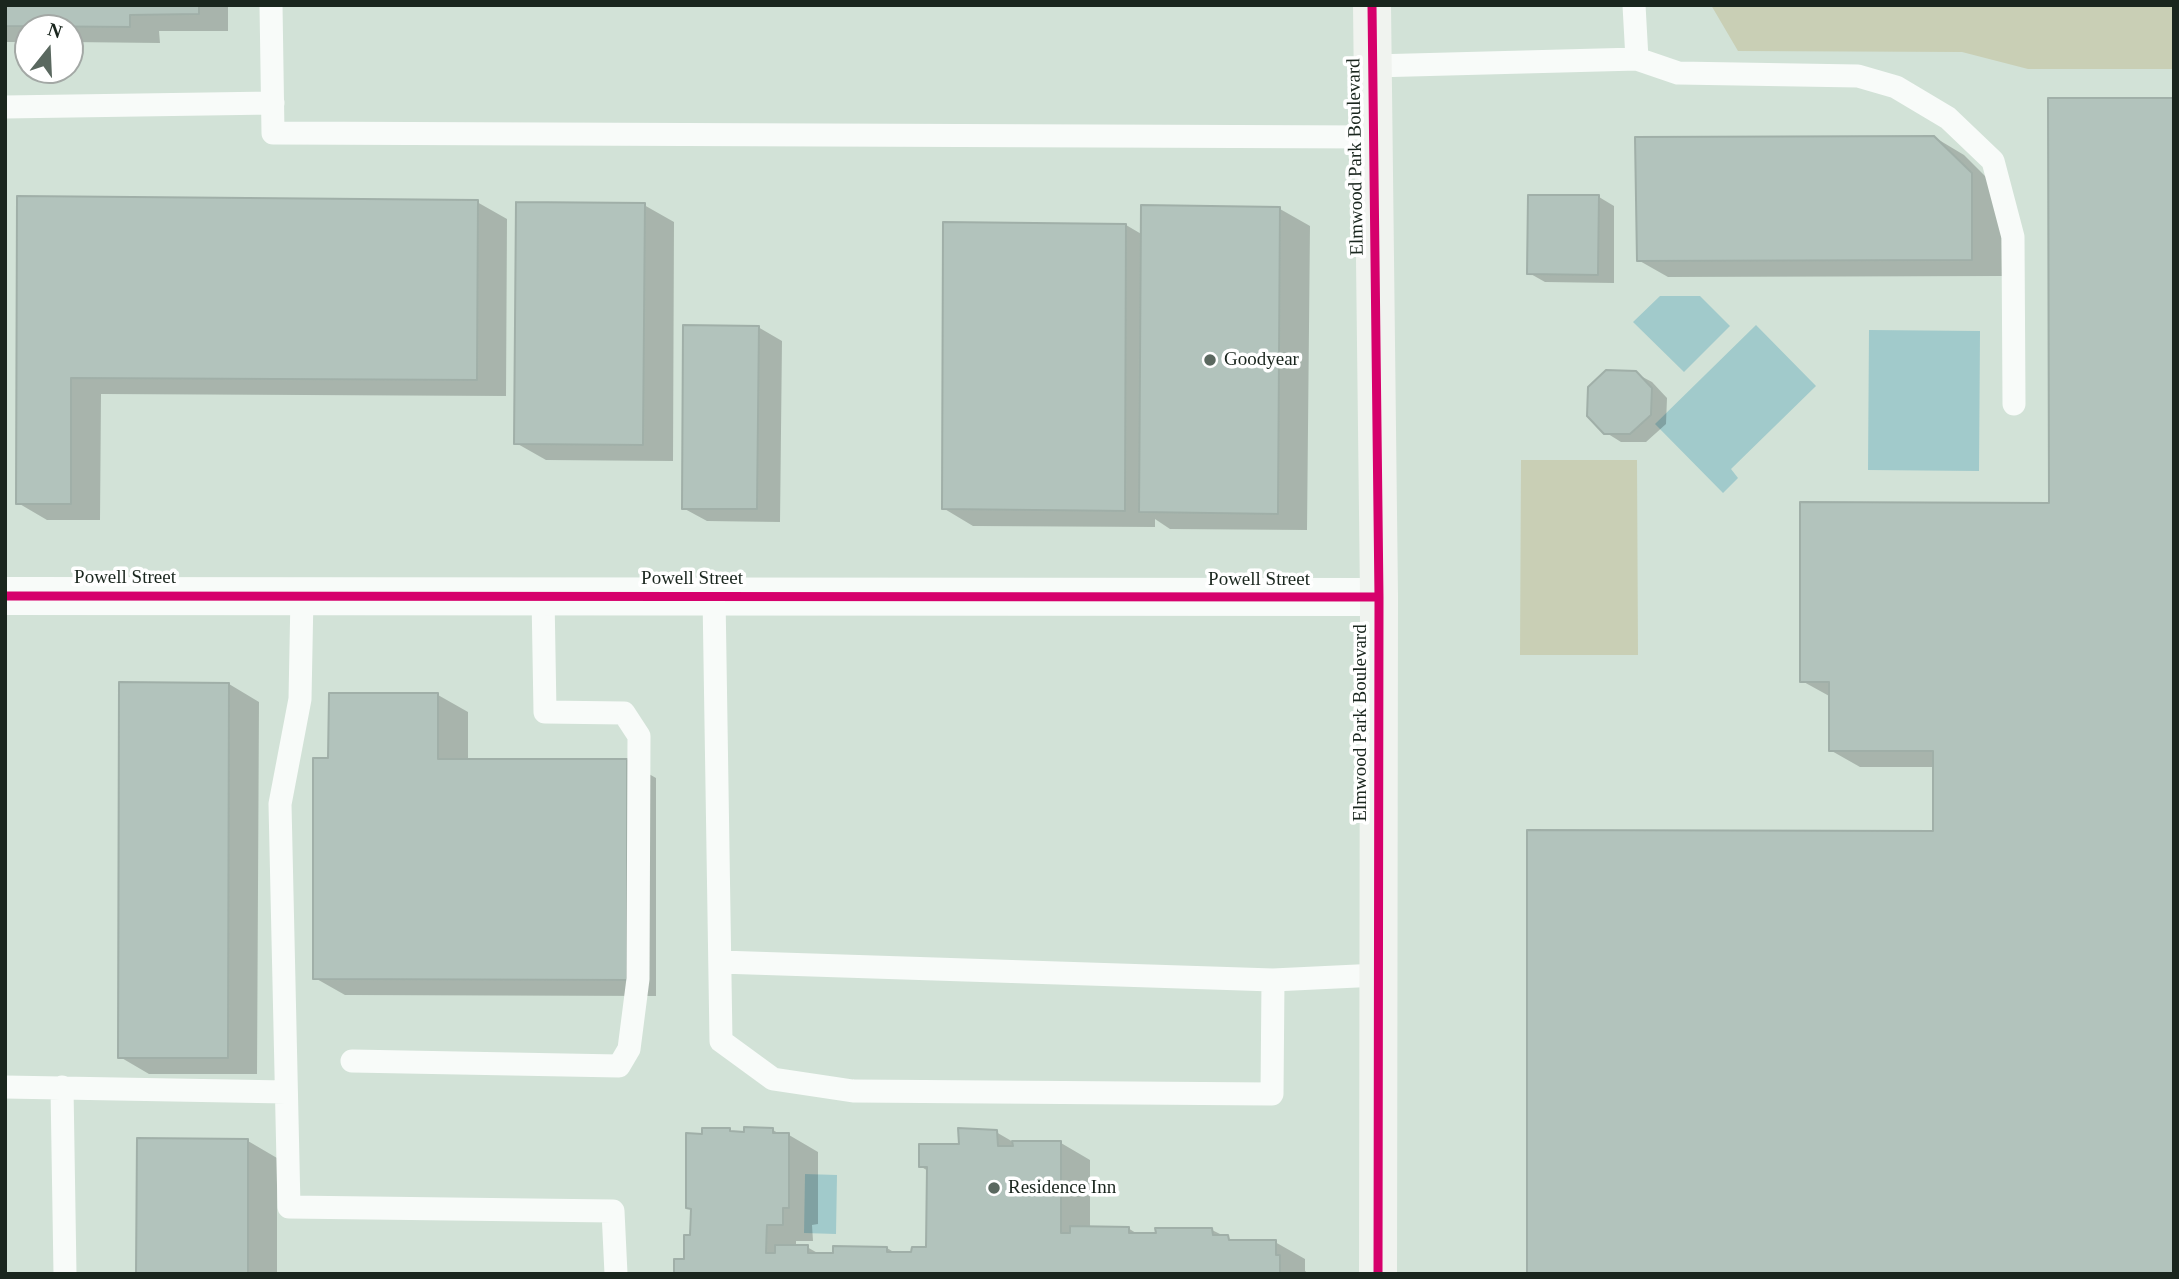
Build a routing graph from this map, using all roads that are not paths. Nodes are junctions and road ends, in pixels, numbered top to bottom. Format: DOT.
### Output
graph roads {
  1 [pos="271,5"];
  2 [pos="1372,5"];
  3 [pos="1634,5"];
  4 [pos="1637,59"];
  5 [pos="1373,66"];
  6 [pos="273,103"];
  7 [pos="5,107"];
  8 [pos="1373,137"];
  9 [pos="2014,404"];
  10 [pos="5,596"];
  11 [pos="302,596"];
  12 [pos="543,596"];
  13 [pos="714,597"];
  14 [pos="1379,597"];
  15 [pos="720,962"];
  16 [pos="1378,975"];
  17 [pos="1273,980"];
  18 [pos="352,1061"];
  19 [pos="5,1087"];
  20 [pos="62,1087"];
  21 [pos="286,1092"];
  22 [pos="65,1274"];
  23 [pos="616,1274"];
  24 [pos="1378,1274"];
  1 -- 6 [label="lane"];
  2 -- 5 [label="street, Elmwood Park Boulevard"];
  3 -- 4 [label="lane"];
  4 -- 5 [label="lane"];
  4 -- 9 [label="lane"];
  5 -- 8 [label="street, Elmwood Park Boulevard"];
  6 -- 7 [label="lane"];
  6 -- 8 [label="lane"];
  8 -- 14 [label="street, Elmwood Park Boulevard"];
  10 -- 11 [label="street, Powell Street"];
  11 -- 12 [label="street, Powell Street"];
  11 -- 21 [label="lane"];
  12 -- 13 [label="street, Powell Street"];
  12 -- 18 [label="lane"];
  13 -- 14 [label="street, Powell Street"];
  13 -- 15 [label="lane"];
  14 -- 16 [label="street, Elmwood Park Boulevard"];
  15 -- 17 [label="lane"];
  15 -- 17 [label="lane"];
  16 -- 17 [label="lane"];
  16 -- 24 [label="street, Elmwood Park Boulevard"];
  19 -- 20 [label="lane"];
  20 -- 21 [label="lane"];
  20 -- 22 [label="lane"];
  21 -- 23 [label="lane"];
}
